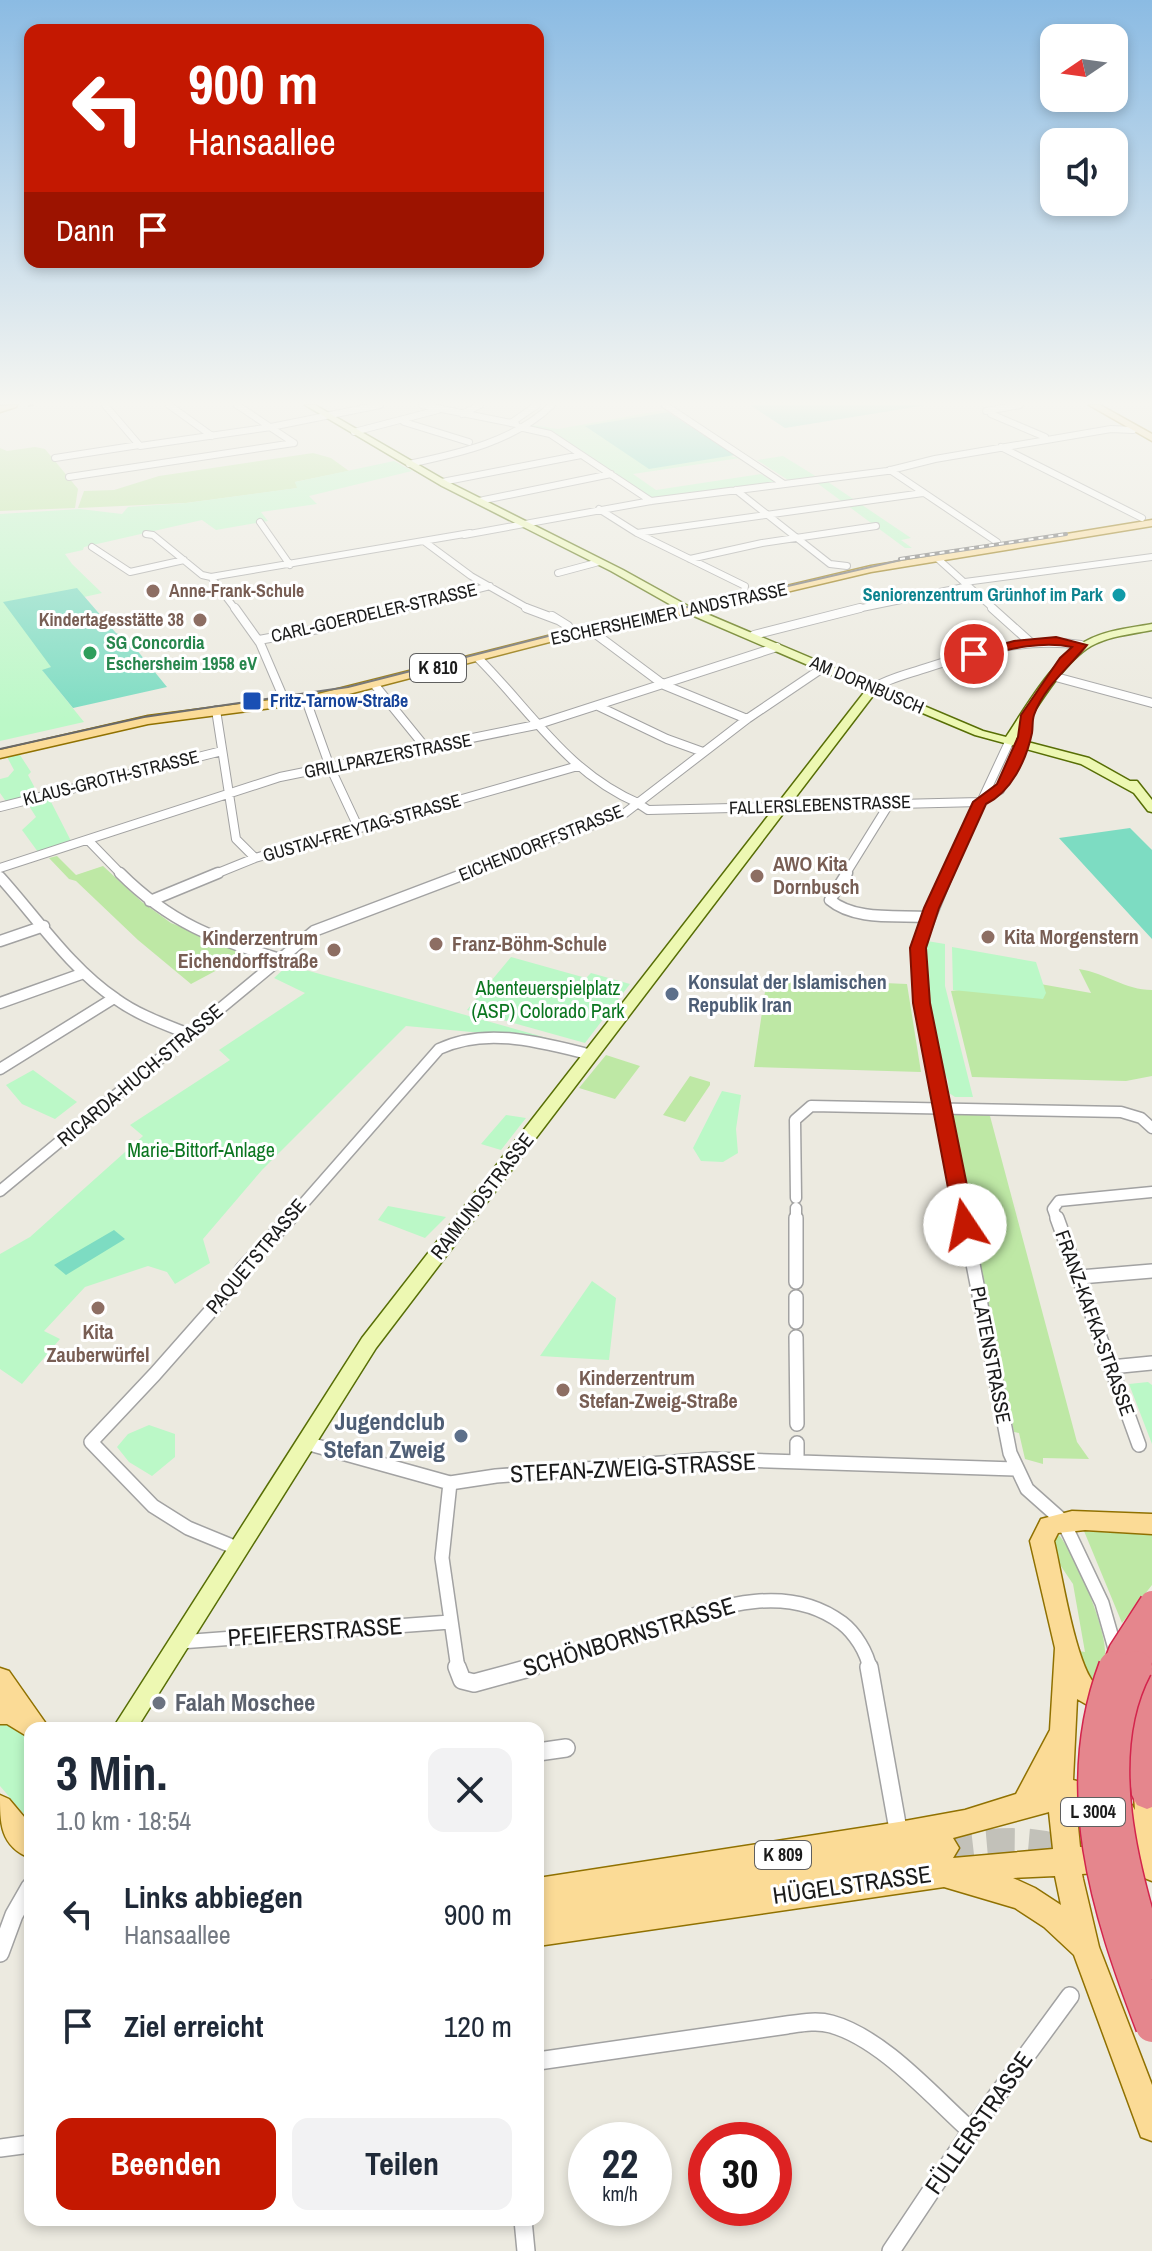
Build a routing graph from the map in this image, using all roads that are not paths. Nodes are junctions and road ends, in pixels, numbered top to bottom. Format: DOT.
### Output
graph roads {
  1 [pos="497,510"];
  2 [pos="579,510"];
  3 [pos="593,510"];
  4 [pos="601,510"];
  5 [pos="760,510"];
  6 [pos="795,510"];
  7 [pos="949,510"];
  8 [pos="1127,510"];
  9 [pos="765,514"];
  10 [pos="1149,521"];
  11 [pos="260,522"];
  12 [pos="521,522"];
  13 [pos="876,526"];
  14 [pos="637,533"];
  15 [pos="146,534"];
  16 [pos="796,537"];
  17 [pos="425,542"];
  18 [pos="997,542"];
  19 [pos="92,547"];
  20 [pos="1152,557"];
  21 [pos="937,558"];
  22 [pos="690,559"];
  23 [pos="184,560"];
  24 [pos="599,562"];
  25 [pos="290,565"];
  26 [pos="847,566"];
  27 [pos="558,573"];
  28 [pos="211,577"];
  29 [pos="967,584"];
  30 [pos="490,586"];
  31 [pos="744,592"];
  32 [pos="686,607"];
  33 [pos="563,623"];
  34 [pos="1152,627"];
  35 [pos="589,629"];
  36 [pos="754,635"];
  37 [pos="259,640"];
  38 [pos="1030,642"];
  39 [pos="1081,645"];
  40 [pos="775,646"];
  41 [pos="478,658"];
  42 [pos="824,667"];
  43 [pos="1052,676"];
  44 [pos="374,684"];
  45 [pos="664,685"];
  46 [pos="873,688"];
  47 [pos="284,696"];
  48 [pos="306,700"];
  49 [pos="1152,703"];
  50 [pos="598,706"];
  51 [pos="216,710"];
  52 [pos="747,719"];
  53 [pos="536,725"];
  54 [pos="1017,740"];
  55 [pos="0,743"];
  56 [pos="426,748"];
  57 [pos="222,751"];
  58 [pos="703,752"];
  59 [pos="0,754"];
  60 [pos="578,766"];
  61 [pos="330,767"];
  62 [pos="1146,791"];
  63 [pos="229,793"];
  64 [pos="636,802"];
  65 [pos="886,802"];
  66 [pos="980,802"];
  67 [pos="784,805"];
  68 [pos="0,807"];
  69 [pos="1152,808"];
  70 [pos="659,809"];
  71 [pos="648,810"];
  72 [pos="625,813"];
  73 [pos="359,829"];
  74 [pos="88,840"];
  75 [pos="255,858"];
  76 [pos="0,868"];
  77 [pos="1,880"];
  78 [pos="150,901"];
  79 [pos="928,917"];
  80 [pos="44,926"];
  81 [pos="0,941"];
  82 [pos="280,959"];
  83 [pos="84,973"];
  84 [pos="114,998"];
  85 [pos="0,1003"];
  86 [pos="189,1034"];
  87 [pos="592,1055"];
  88 [pos="0,1069"];
  89 [pos="943,1108"];
  90 [pos="1152,1128"];
  91 [pos="0,1191"];
  92 [pos="1152,1192"];
  93 [pos="1152,1271"];
  94 [pos="1080,1277"];
  95 [pos="796,1282"];
  96 [pos="796,1297"];
  97 [pos="796,1322"];
  98 [pos="796,1337"];
  99 [pos="1152,1363"];
  100 [pos="1111,1367"];
  101 [pos="797,1424"];
  102 [pos="306,1443"];
  103 [pos="797,1443"];
  104 [pos="1139,1445"];
  105 [pos="797,1461"];
  106 [pos="1015,1469"];
  107 [pos="450,1483"];
  108 [pos="1063,1521"];
  109 [pos="1152,1524"];
  110 [pos="239,1549"];
  111 [pos="1152,1603"];
  112 [pos="450,1622"];
  113 [pos="1152,1637"];
  114 [pos="180,1642"];
  115 [pos="1067,1648"];
  116 [pos="0,1679"];
  117 [pos="1140,1698"];
  118 [pos="0,1712"];
  119 [pos="27,1722"];
  120 [pos="32,1722"];
  121 [pos="128,1722"];
  122 [pos="1063,1723"];
  123 [pos="566,1748"];
  124 [pos="544,1751"];
  125 [pos="1147,1795"];
  126 [pos="1060,1797"];
  127 [pos="1025,1804"];
  128 [pos="0,1808"];
  129 [pos="899,1835"];
  130 [pos="24,1838"];
  131 [pos="1149,1845"];
  132 [pos="945,1848"];
  133 [pos="1066,1860"];
  134 [pos="931,1875"];
  135 [pos="544,1891"];
  136 [pos="24,1898"];
  137 [pos="544,1908"];
  138 [pos="544,1931"];
  139 [pos="1085,1947"];
  140 [pos="0,1953"];
  141 [pos="1152,1963"];
  142 [pos="1070,1996"];
  143 [pos="1152,2026"];
  144 [pos="544,2060"];
  145 [pos="1152,2126"];
  146 [pos="971,2131"];
  147 [pos="24,2145"];
  148 [pos="0,2148"];
  149 [pos="524,2226"];
  150 [pos="526,2251"];
  151 [pos="891,2251"];
  1 -- 12 [label="main road"];
  2 -- 12 [label="street"];
  3 -- 12 [label="street"];
  4 -- 14 [label="street"];
  5 -- 9 [label="street"];
  6 -- 9 [label="street"];
  7 -- 18 [label="street"];
  8 -- 10 [label="street"];
  9 -- 14 [label="street"];
  9 -- 16 [label="street"];
  10 -- 18 [label="main road, ESCHERSHEIMER LANDSTRASSE / K 810"];
  10 -- 21 [label="main road, ESCHERSHEIMER LANDSTRASSE / K 810"];
  11 -- 25 [label="street"];
  12 -- 17 [label="street"];
  12 -- 24 [label="main road"];
  13 -- 16 [label="street"];
  14 -- 22 [label="street"];
  15 -- 23 [label="street"];
  16 -- 22 [label="street"];
  16 -- 26 [label="street"];
  17 -- 25 [label="street"];
  17 -- 30 [label="street, CARL-GOERDELER-STRASSE"];
  18 -- 26 [label="main road, ESCHERSHEIMER LANDSTRASSE / K 810"];
  19 -- 23 [label="street"];
  20 -- 29 [label="street"];
  21 -- 29 [label="street"];
  21 -- 32 [label="main road, ESCHERSHEIMER LANDSTRASSE / K 810"];
  22 -- 31 [label="street"];
  23 -- 28 [label="street"];
  24 -- 27 [label="street"];
  24 -- 32 [label="main road"];
  25 -- 28 [label="street"];
  26 -- 31 [label="main road, ESCHERSHEIMER LANDSTRASSE / K 810"];
  28 -- 37 [label="street"];
  29 -- 36 [label="street"];
  29 -- 38 [label="street"];
  30 -- 33 [label="street, CARL-GOERDELER-STRASSE"];
  30 -- 37 [label="street, CARL-GOERDELER-STRASSE"];
  31 -- 32 [label="main road, ESCHERSHEIMER LANDSTRASSE / K 810"];
  32 -- 33 [label="main road, ESCHERSHEIMER LANDSTRASSE / K 810"];
  32 -- 35 [label="main road, ESCHERSHEIMER LANDSTRASSE / K 810"];
  32 -- 36 [label="main road, AM DORNBUSCH"];
  32 -- 40 [label="main road, AM DORNBUSCH"];
  33 -- 47 [label="main road, ESCHERSHEIMER LANDSTRASSE / K 810"];
  34 -- 39 [label="main road"];
  35 -- 41 [label="main road, ESCHERSHEIMER LANDSTRASSE / K 810"];
  35 -- 45 [label="street"];
  36 -- 40 [label="main road, AM DORNBUSCH"];
  37 -- 47 [label="street"];
  38 -- 39 [label="street"];
  38 -- 46 [label="street"];
  39 -- 43 [label="main road, PLATENSTRASSE"];
  40 -- 42 [label="main road, AM DORNBUSCH"];
  40 -- 45 [label="street, GRILLPARZERSTRASSE"];
  41 -- 44 [label="main road, ESCHERSHEIMER LANDSTRASSE / K 810"];
  41 -- 53 [label="street"];
  42 -- 46 [label="main road, AM DORNBUSCH"];
  42 -- 52 [label="street, EICHENDORFFSTRASSE"];
  43 -- 49 [label="street"];
  43 -- 54 [label="main road, PLATENSTRASSE"];
  44 -- 48 [label="main road, ESCHERSHEIMER LANDSTRASSE / K 810"];
  44 -- 56 [label="street"];
  45 -- 50 [label="street, GRILLPARZERSTRASSE"];
  45 -- 52 [label="street"];
  46 -- 54 [label="main road, AM DORNBUSCH"];
  46 -- 67 [label="main road, RAIMUNDSTRASSE"];
  47 -- 48 [label="main road, ESCHERSHEIMER LANDSTRASSE / K 810"];
  47 -- 51 [label="main road, ESCHERSHEIMER LANDSTRASSE / K 810"];
  47 -- 55 [label="main road, ESCHERSHEIMER LANDSTRASSE / K 810"];
  48 -- 61 [label="street"];
  50 -- 53 [label="street, GRILLPARZERSTRASSE"];
  50 -- 58 [label="street"];
  51 -- 57 [label="street"];
  51 -- 59 [label="main road, ESCHERSHEIMER LANDSTRASSE / K 810"];
  52 -- 58 [label="street, EICHENDORFFSTRASSE"];
  53 -- 56 [label="street, GRILLPARZERSTRASSE"];
  53 -- 60 [label="street"];
  54 -- 62 [label="main road, AM DORNBUSCH"];
  54 -- 66 [label="street, PLATENSTRASSE"];
  56 -- 61 [label="street, GRILLPARZERSTRASSE"];
  57 -- 63 [label="street"];
  57 -- 68 [label="street, KLAUS-GROTH-STRASSE"];
  58 -- 64 [label="street, EICHENDORFFSTRASSE"];
  60 -- 64 [label="street"];
  60 -- 73 [label="street, GUSTAV-FREYTAG-STRASSE"];
  61 -- 63 [label="street, GRILLPARZERSTRASSE"];
  61 -- 73 [label="street"];
  62 -- 69 [label="main road"];
  63 -- 74 [label="street, GRILLPARZERSTRASSE"];
  63 -- 75 [label="street"];
  64 -- 70 [label="street, FALLERSLEBENSTRASSE"];
  64 -- 71 [label="street"];
  64 -- 72 [label="street, EICHENDORFFSTRASSE"];
  65 -- 66 [label="street, FALLERSLEBENSTRASSE"];
  65 -- 67 [label="street, FALLERSLEBENSTRASSE"];
  65 -- 79 [label="street"];
  66 -- 79 [label="street, PLATENSTRASSE"];
  67 -- 70 [label="street, FALLERSLEBENSTRASSE"];
  67 -- 87 [label="main road, RAIMUNDSTRASSE"];
  70 -- 71 [label="street, FALLERSLEBENSTRASSE"];
  71 -- 72 [label="street, FALLERSLEBENSTRASSE"];
  72 -- 82 [label="street, EICHENDORFFSTRASSE"];
  73 -- 75 [label="street, GUSTAV-FREYTAG-STRASSE"];
  74 -- 76 [label="street, GRILLPARZERSTRASSE"];
  74 -- 78 [label="street"];
  75 -- 78 [label="street, GUSTAV-FREYTAG-STRASSE"];
  77 -- 80 [label="street"];
  78 -- 82 [label="street"];
  79 -- 89 [label="street, PLATENSTRASSE"];
  80 -- 81 [label="street"];
  80 -- 83 [label="street"];
  82 -- 86 [label="street, RICARDA-HUCH-STRASSE"];
  83 -- 84 [label="street"];
  83 -- 85 [label="street"];
  84 -- 86 [label="street"];
  84 -- 88 [label="street"];
  86 -- 91 [label="street, RICARDA-HUCH-STRASSE"];
  87 -- 102 [label="main road, RAIMUNDSTRASSE"];
  87 -- 110 [label="street, PAQUETSTRASSE"];
  89 -- 90 [label="street"];
  89 -- 95 [label="street"];
  89 -- 106 [label="street, PLATENSTRASSE"];
  92 -- 94 [label="street, FRANZ-KAFKA-STRASSE"];
  93 -- 94 [label="street"];
  94 -- 100 [label="street, FRANZ-KAFKA-STRASSE"];
  96 -- 97 [label="street"];
  98 -- 101 [label="street"];
  99 -- 100 [label="street"];
  100 -- 104 [label="street, FRANZ-KAFKA-STRASSE"];
  102 -- 107 [label="street, STEFAN-ZWEIG-STRASSE"];
  102 -- 110 [label="main road, RAIMUNDSTRASSE"];
  103 -- 105 [label="street"];
  105 -- 106 [label="street, STEFAN-ZWEIG-STRASSE"];
  105 -- 107 [label="street, STEFAN-ZWEIG-STRASSE"];
  106 -- 108 [label="street, PLATENSTRASSE"];
  107 -- 112 [label="street"];
  108 -- 109 [label="main road"];
  108 -- 115 [label="main road"];
  108 -- 117 [label="street, PLATENSTRASSE"];
  110 -- 114 [label="main road, RAIMUNDSTRASSE"];
  111 -- 143 [label="highway, L 3004, bridge"];
  112 -- 114 [label="street, PFEIFERSTRASSE"];
  112 -- 129 [label="street, SCHÖNBORNSTRASSE"];
  113 -- 141 [label="highway, L 3004, bridge"];
  114 -- 121 [label="main road, RAIMUNDSTRASSE"];
  115 -- 117 [label="main road"];
  115 -- 122 [label="main road"];
  116 -- 120 [label="main road"];
  117 -- 125 [label="highway"];
  118 -- 119 [label="main road"];
  122 -- 126 [label="main road"];
  122 -- 127 [label="main road"];
  123 -- 124 [label="street"];
  125 -- 131 [label="main road"];
  126 -- 127 [label="main road, K 809"];
  126 -- 131 [label="main road, K 809"];
  126 -- 133 [label="main road"];
  127 -- 129 [label="main road, HÜGELSTRASSE / K 809"];
  128 -- 130 [label="main road"];
  129 -- 135 [label="main road, HÜGELSTRASSE / K 809"];
  131 -- 133 [label="main road, HÜGELSTRASSE"];
  132 -- 137 [label="main road, K 809"];
  133 -- 134 [label="main road, HÜGELSTRASSE"];
  133 -- 139 [label="main road"];
  134 -- 138 [label="main road, HÜGELSTRASSE / K 809"];
  134 -- 139 [label="main road, K 809"];
  136 -- 140 [label="street"];
  139 -- 145 [label="main road, K 809"];
  142 -- 146 [label="street, FÜLLERSTRASSE"];
  144 -- 146 [label="street"];
  146 -- 151 [label="street, FÜLLERSTRASSE"];
  147 -- 148 [label="street"];
  149 -- 150 [label="street"];
}
